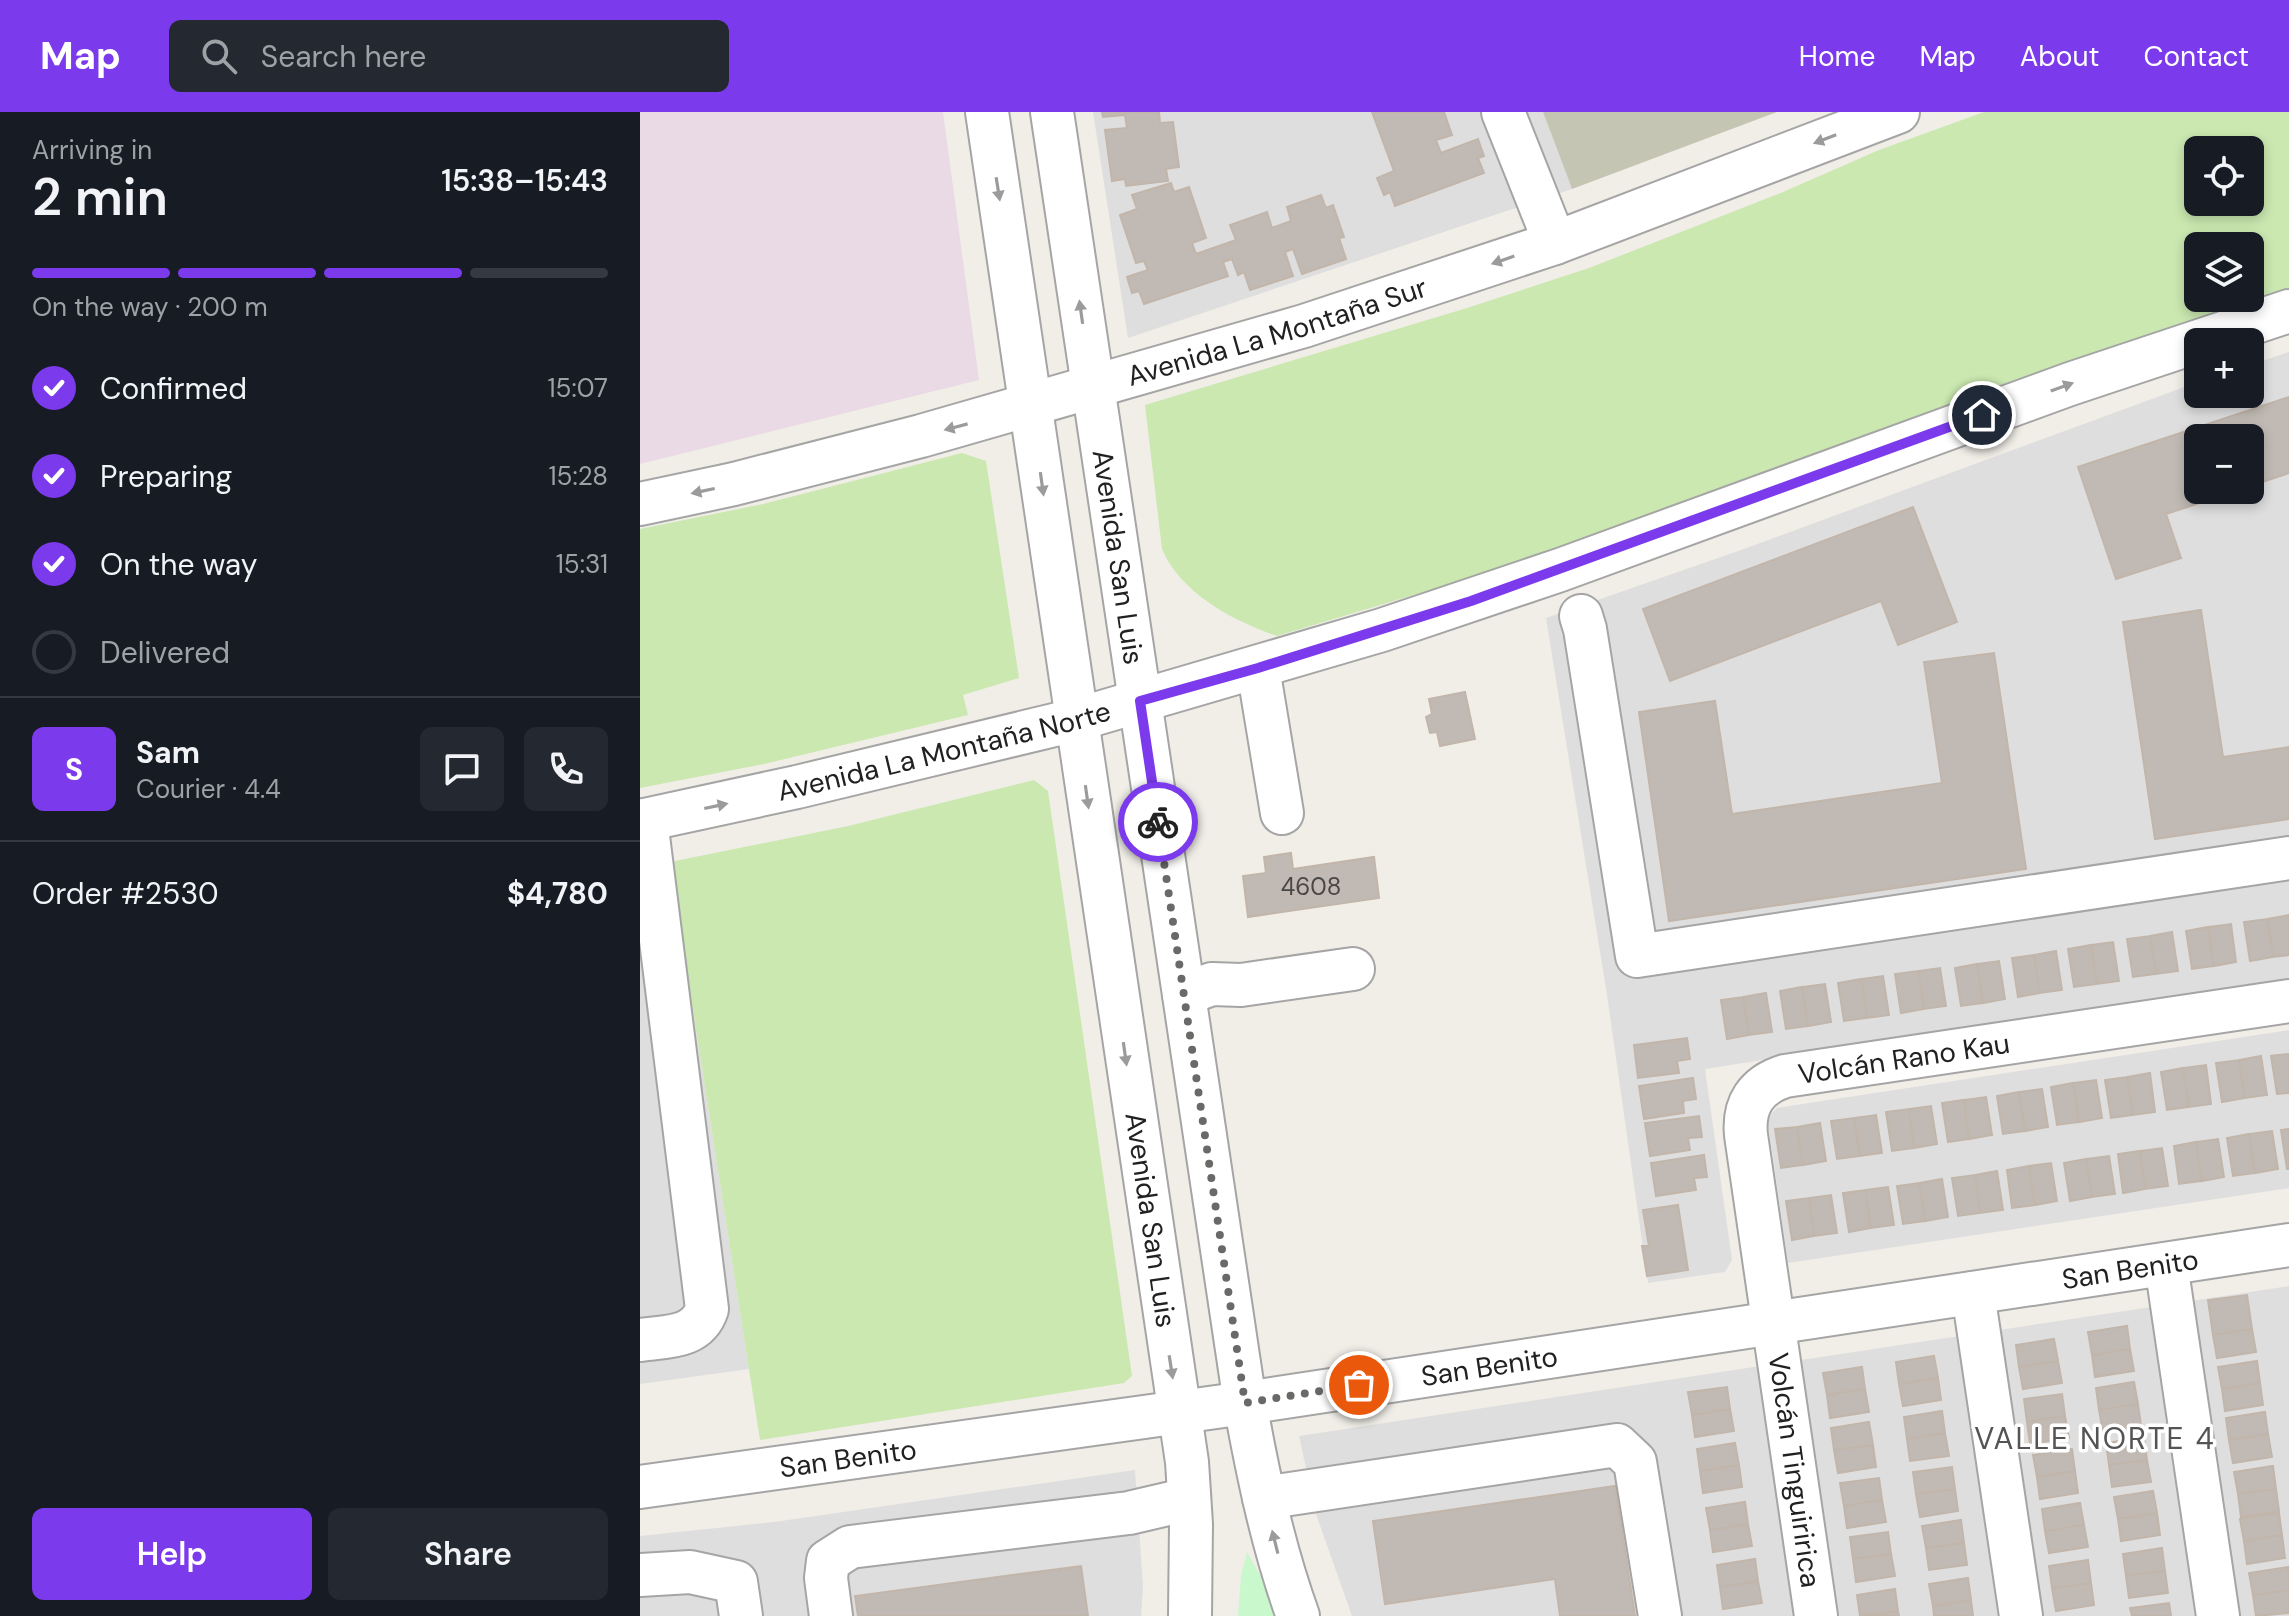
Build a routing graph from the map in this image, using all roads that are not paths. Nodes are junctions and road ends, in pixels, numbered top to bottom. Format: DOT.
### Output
graph roads {
  1 [pos="987,112"];
  2 [pos="1052,112"];
  3 [pos="1503,112"];
  4 [pos="1898,112"];
  5 [pos="1555,243"];
  6 [pos="2289,311"];
  7 [pos="1093,389"];
  8 [pos="1031,407"];
  9 [pos="640,504"];
  10 [pos="1581,616"];
  11 [pos="1258,668"];
  12 [pos="1140,701"];
  13 [pos="1075,720"];
  14 [pos="1282,813"];
  15 [pos="643,821"];
  16 [pos="2289,858"];
  17 [pos="1353,969"];
  18 [pos="1184,994"];
  19 [pos="2289,1001"];
  20 [pos="2289,1245"];
  21 [pos="2166,1264"];
  22 [pos="1973,1293"];
  23 [pos="1773,1323"];
  24 [pos="640,1340"];
  25 [pos="1245,1403"];
  26 [pos="1178,1413"];
  27 [pos="640,1487"];
  28 [pos="1264,1498"];
  29 [pos="1189,1499"];
  30 [pos="640,1575"];
  31 [pos="741,1616"];
  32 [pos="831,1616"];
  33 [pos="1190,1616"];
  34 [pos="1298,1616"];
  35 [pos="1660,1616"];
  36 [pos="1816,1616"];
  37 [pos="2021,1616"];
  38 [pos="2218,1616"];
  1 -- 8 [label="street, Avenida San Luis, one-way"];
  7 -- 2 [label="street, Avenida San Luis, one-way"];
  3 -- 5 [label="street"];
  4 -- 5 [label="street, Avenida La Montaña Sur, one-way"];
  5 -- 7 [label="street, Avenida La Montaña Sur, one-way"];
  11 -- 6 [label="street, Avenida La Montaña Norte, one-way"];
  7 -- 8 [label="street, Avenida La Montaña Sur"];
  7 -- 12 [label="street, Avenida San Luis"];
  8 -- 9 [label="street, Avenida La Montaña Sur, one-way"];
  8 -- 13 [label="street, Avenida San Luis, one-way"];
  10 -- 16 [label="street"];
  11 -- 12 [label="street, Avenida La Montaña Norte"];
  11 -- 14 [label="street"];
  12 -- 13 [label="street, Avenida La Montaña Norte"];
  12 -- 18 [label="street, Avenida San Luis"];
  15 -- 13 [label="street, Avenida La Montaña Norte, one-way"];
  13 -- 26 [label="street, Avenida San Luis, one-way"];
  15 -- 24 [label="street"];
  17 -- 18 [label="street"];
  18 -- 25 [label="street, Avenida San Luis"];
  19 -- 23 [label="street, Volcán Rano Kau"];
  20 -- 21 [label="street, San Benito"];
  21 -- 22 [label="street, San Benito"];
  21 -- 38 [label="street"];
  22 -- 23 [label="street, San Benito"];
  22 -- 37 [label="street"];
  23 -- 25 [label="street, San Benito"];
  23 -- 36 [label="street, Volcán Tinguiririca"];
  25 -- 26 [label="street, San Benito"];
  25 -- 28 [label="street, Avenida San Luis"];
  26 -- 27 [label="street, San Benito"];
  26 -- 29 [label="street, Avenida San Luis"];
  34 -- 28 [label="street, Avenida San Luis, one-way"];
  28 -- 35 [label="street"];
  29 -- 32 [label="street"];
  29 -- 33 [label="street, Avenida San Luis"];
  30 -- 31 [label="street"];
}
